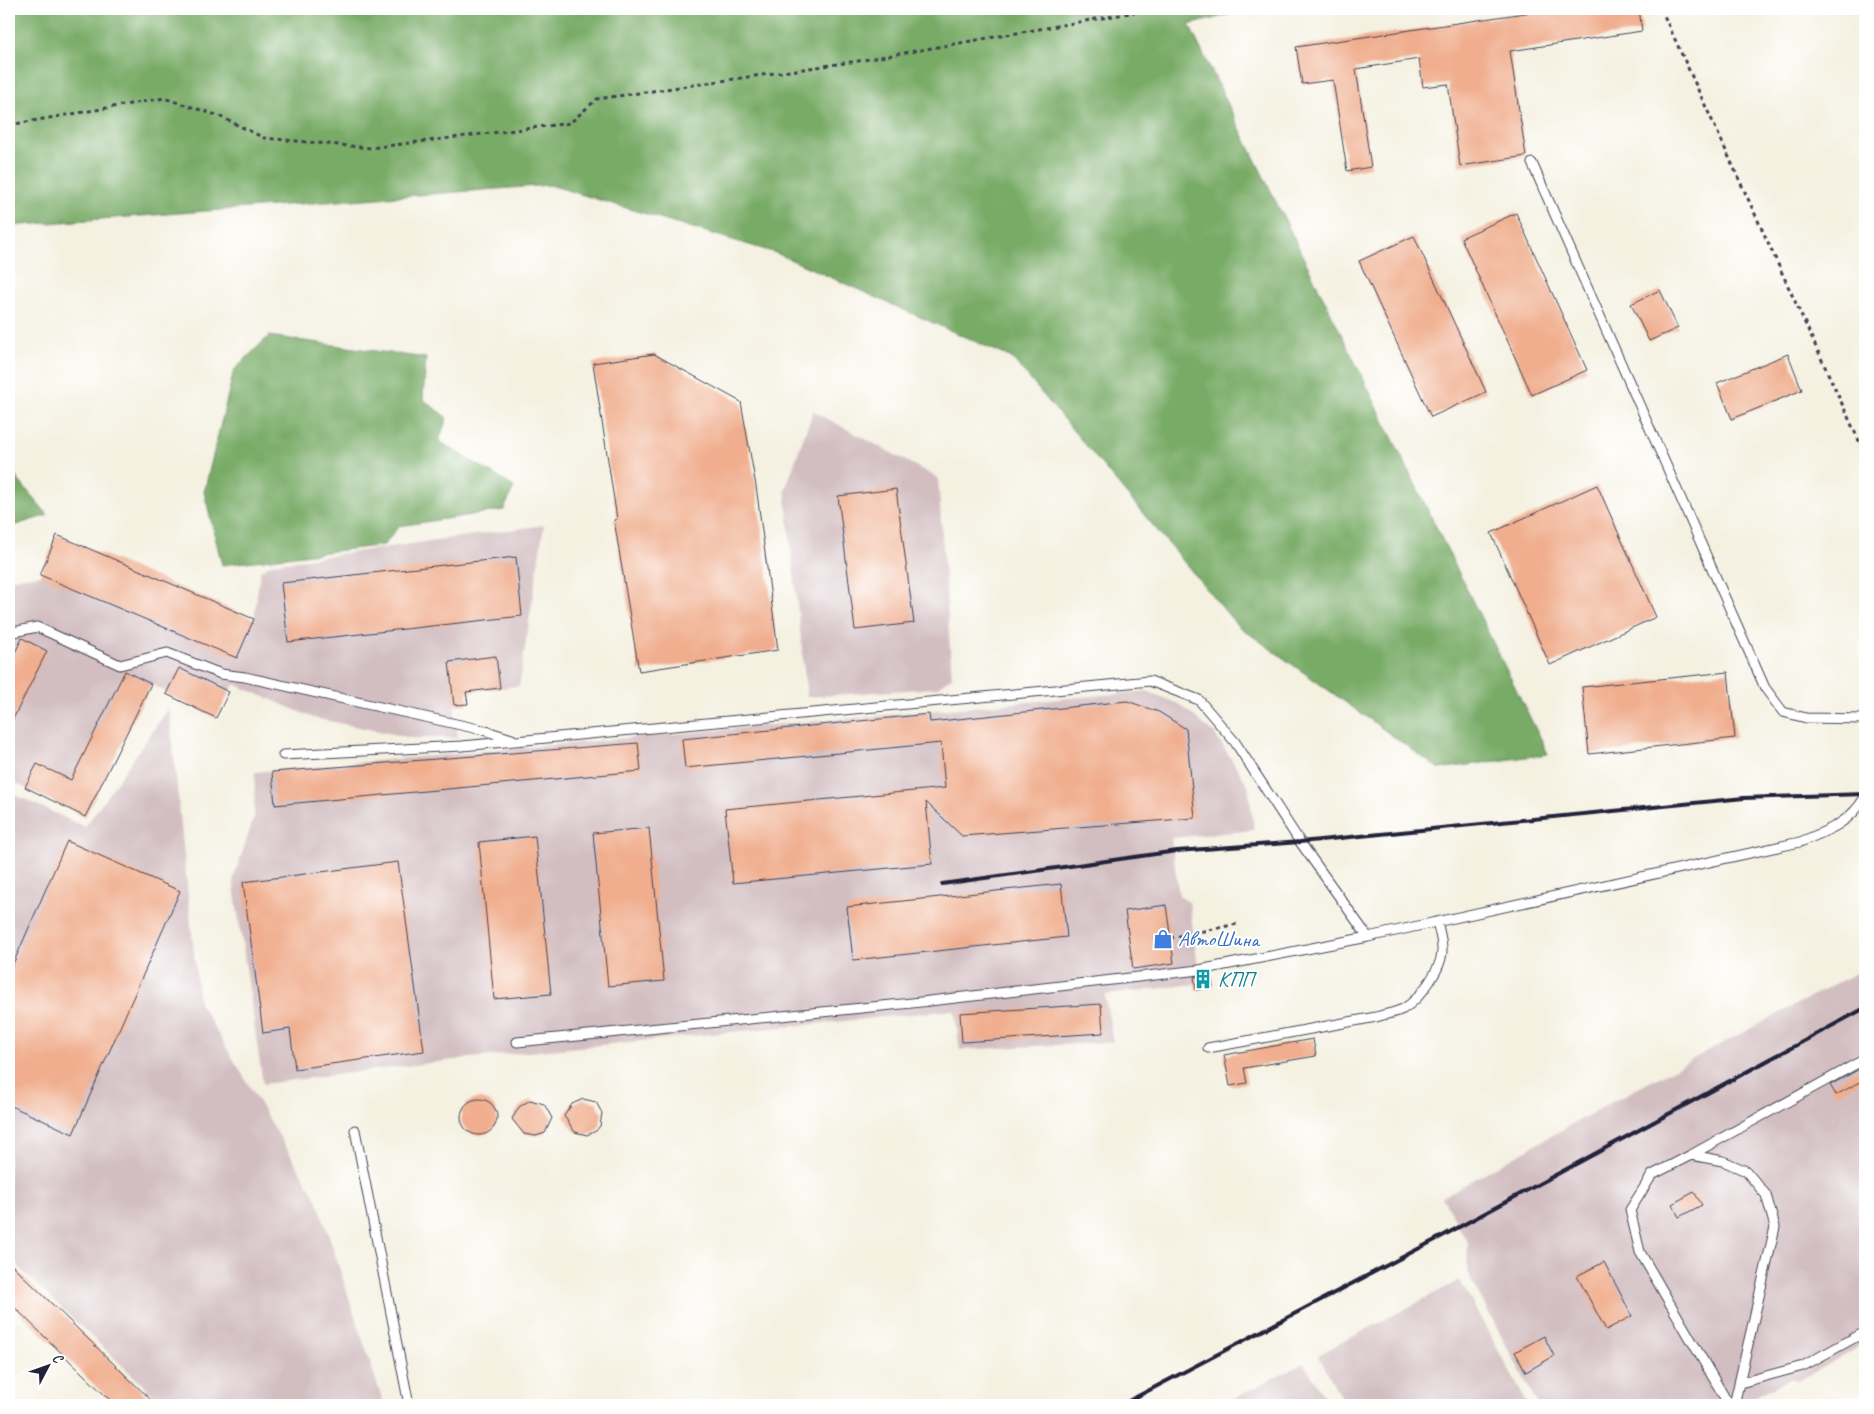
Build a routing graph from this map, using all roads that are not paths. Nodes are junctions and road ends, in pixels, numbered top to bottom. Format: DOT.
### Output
graph roads {
  1 [pos="1532,164"];
  2 [pos="9,633"];
  3 [pos="1865,720"];
  4 [pos="517,740"];
  5 [pos="283,755"];
  6 [pos="1865,797"];
  7 [pos="1437,922"];
  8 [pos="1368,937"];
  9 [pos="517,1042"];
  10 [pos="1208,1048"];
  11 [pos="1865,1059"];
  12 [pos="356,1130"];
  13 [pos="1691,1155"];
  14 [pos="1865,1332"];
  15 [pos="1740,1383"];
  16 [pos="409,1405"];
  17 [pos="1729,1405"];
  18 [pos="1734,1405"];
  1 -- 3 [label="lane"];
  2 -- 4 [label="lane"];
  4 -- 5 [label="lane"];
  4 -- 8 [label="lane"];
  6 -- 7 [label="lane"];
  7 -- 8 [label="lane"];
  7 -- 10 [label="lane"];
  8 -- 9 [label="lane"];
  11 -- 13 [label="lane"];
  12 -- 16 [label="lane"];
  13 -- 15 [label="lane"];
  13 -- 17 [label="lane"];
  14 -- 15 [label="lane"];
  15 -- 18 [label="lane"];
}
